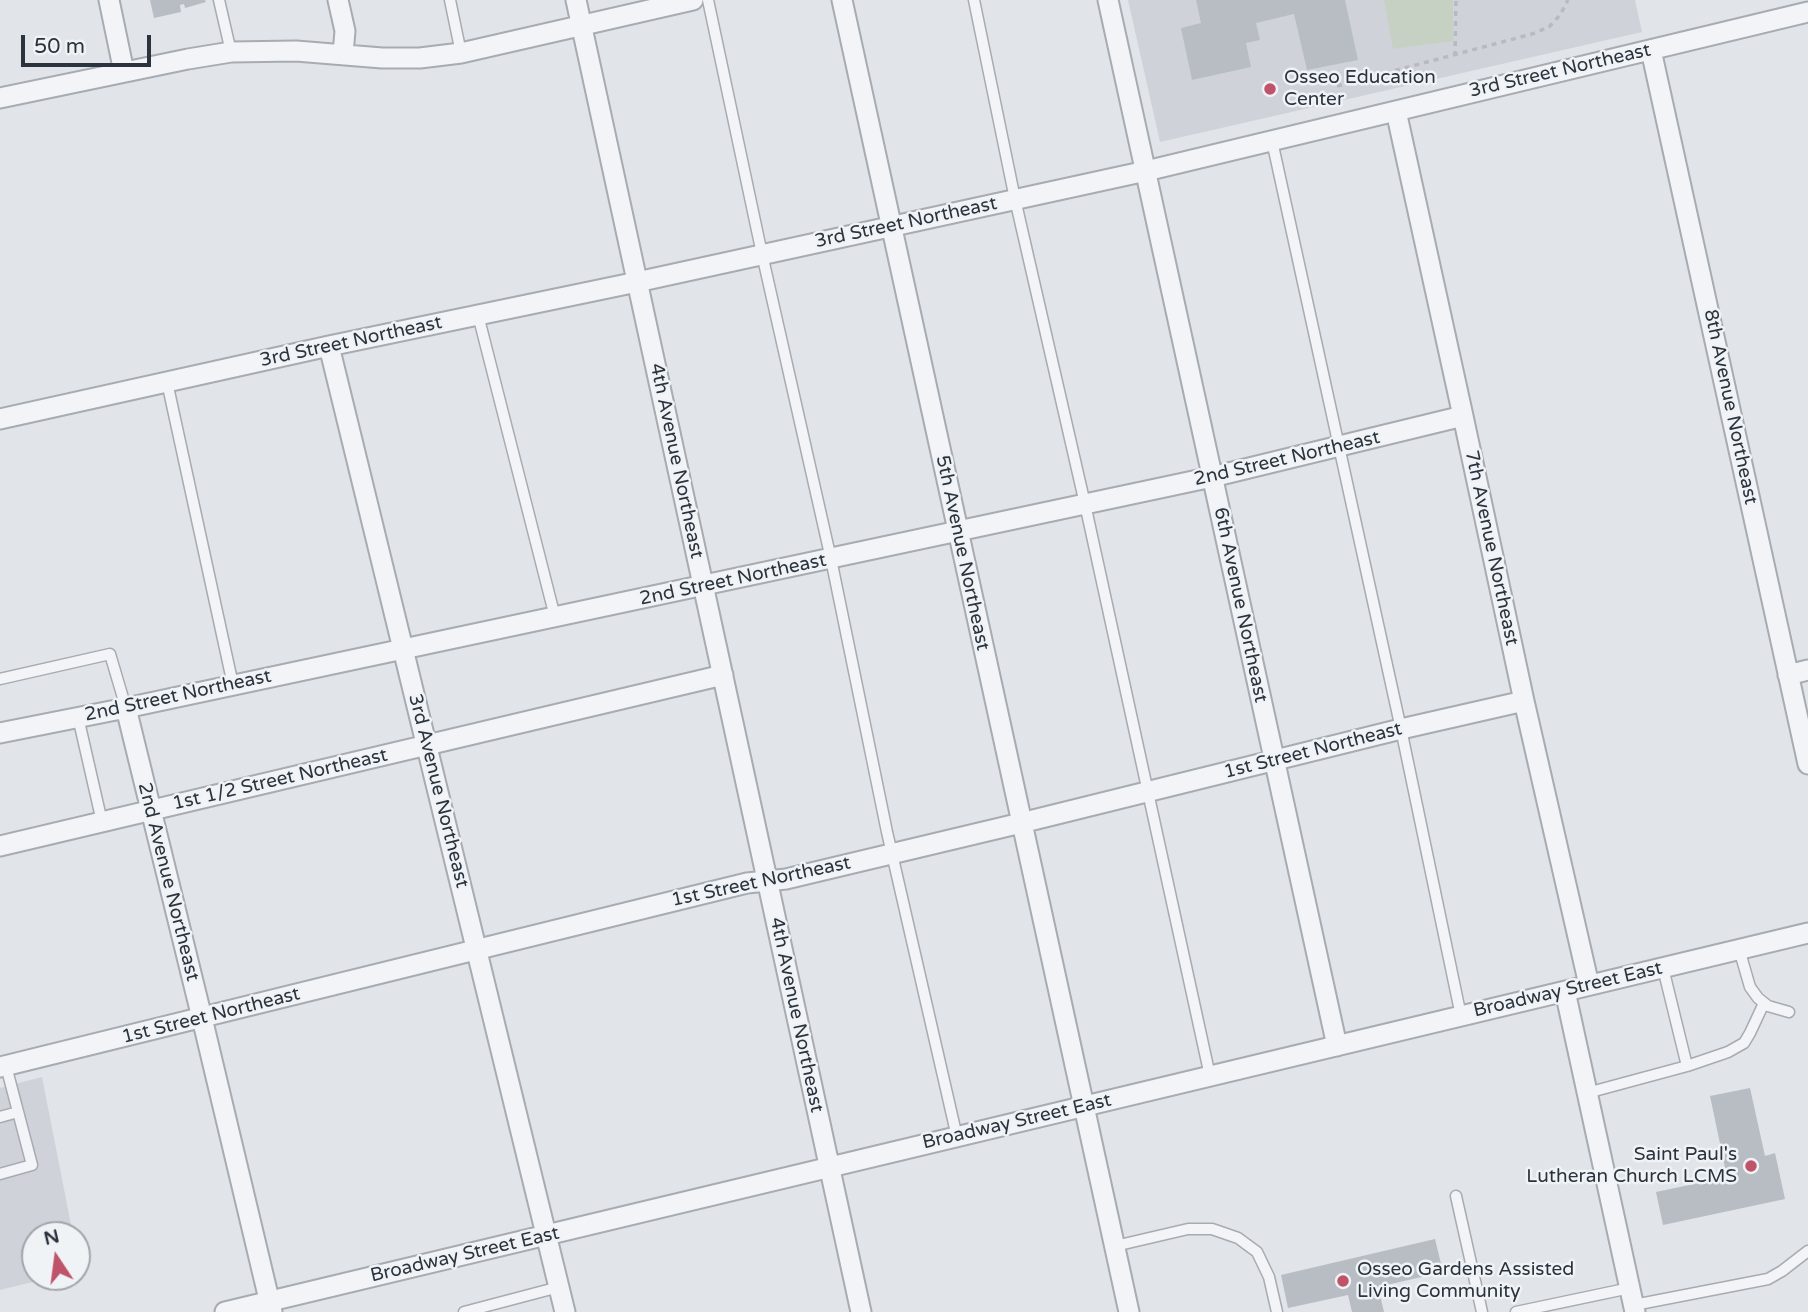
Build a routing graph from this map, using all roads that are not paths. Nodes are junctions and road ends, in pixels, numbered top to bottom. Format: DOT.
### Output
graph roads {
  1 [pos="109,0"];
  2 [pos="219,0"];
  3 [pos="338,0"];
  4 [pos="450,0"];
  5 [pos="576,0"];
  6 [pos="694,0"];
  7 [pos="708,0"];
  8 [pos="842,0"];
  9 [pos="975,0"];
  10 [pos="1108,0"];
  11 [pos="1808,12"];
  12 [pos="583,25"];
  13 [pos="1651,50"];
  14 [pos="231,52"];
  15 [pos="461,53"];
  16 [pos="343,54"];
  17 [pos="124,72"];
  18 [pos="0,98"];
  19 [pos="1396,111"];
  20 [pos="1272,141"];
  21 [pos="1146,171"];
  22 [pos="1015,199"];
  23 [pos="891,226"];
  24 [pos="762,254"];
  25 [pos="637,282"];
  26 [pos="478,315"];
  27 [pos="329,346"];
  28 [pos="167,382"];
  29 [pos="1463,416"];
  30 [pos="0,419"];
  31 [pos="1338,446"];
  32 [pos="1212,477"];
  33 [pos="1085,504"];
  34 [pos="957,532"];
  35 [pos="831,559"];
  36 [pos="703,586"];
  37 [pos="555,617"];
  38 [pos="402,649"];
  39 [pos="1808,670"];
  40 [pos="723,674"];
  41 [pos="1788,675"];
  42 [pos="0,679"];
  43 [pos="233,685"];
  44 [pos="1524,701"];
  45 [pos="125,708"];
  46 [pos="78,718"];
  47 [pos="1401,729"];
  48 [pos="0,733"];
  49 [pos="426,745"];
  50 [pos="1274,761"];
  51 [pos="1808,764"];
  52 [pos="1148,792"];
  53 [pos="150,810"];
  54 [pos="102,822"];
  55 [pos="1021,823"];
  56 [pos="0,846"];
  57 [pos="893,854"];
  58 [pos="768,880"];
  59 [pos="1808,933"];
  60 [pos="476,949"];
  61 [pos="1738,949"];
  62 [pos="1663,968"];
  63 [pos="1589,985"];
  64 [pos="1565,991"];
  65 [pos="1764,1003"];
  66 [pos="1788,1012"];
  67 [pos="1461,1016"];
  68 [pos="202,1018"];
  69 [pos="1337,1046"];
  70 [pos="1688,1066"];
  71 [pos="3,1067"];
  72 [pos="1210,1076"];
  73 [pos="1587,1093"];
  74 [pos="1084,1106"];
  75 [pos="18,1112"];
  76 [pos="0,1117"];
  77 [pos="957,1137"];
  78 [pos="829,1167"];
  79 [pos="0,1174"];
  80 [pos="1456,1196"];
  81 [pos="546,1235"];
  82 [pos="1115,1246"];
  83 [pos="1808,1251"];
  84 [pos="559,1287"];
  85 [pos="1633,1302"];
  86 [pos="271,1307"];
  87 [pos="1524,1311"];
  88 [pos="225,1312"];
  89 [pos="464,1312"];
  90 [pos="565,1312"];
  91 [pos="861,1312"];
  92 [pos="1129,1312"];
  93 [pos="1277,1312"];
  94 [pos="1482,1312"];
  1 -- 17 [label="street"];
  2 -- 14 [label="lane"];
  3 -- 16 [label="street"];
  4 -- 15 [label="lane"];
  5 -- 12 [label="street, 4th Avenue Northeast"];
  6 -- 12 [label="street"];
  7 -- 24 [label="lane"];
  8 -- 23 [label="street, 5th Avenue Northeast"];
  9 -- 22 [label="lane"];
  10 -- 21 [label="street, 6th Avenue Northeast"];
  11 -- 13 [label="street, 3rd Street Northeast"];
  12 -- 15 [label="street"];
  12 -- 25 [label="street, 4th Avenue Northeast"];
  13 -- 19 [label="street, 3rd Street Northeast"];
  13 -- 41 [label="street, 8th Avenue Northeast"];
  14 -- 16 [label="street"];
  14 -- 17 [label="street"];
  15 -- 16 [label="street"];
  17 -- 18 [label="street"];
  19 -- 20 [label="street, 3rd Street Northeast"];
  19 -- 29 [label="street, 7th Avenue Northeast"];
  20 -- 21 [label="street, 3rd Street Northeast"];
  20 -- 31 [label="lane"];
  21 -- 22 [label="street, 3rd Street Northeast"];
  21 -- 32 [label="street, 6th Avenue Northeast"];
  22 -- 23 [label="street, 3rd Street Northeast"];
  22 -- 33 [label="lane"];
  23 -- 24 [label="street, 3rd Street Northeast"];
  23 -- 34 [label="street, 5th Avenue Northeast"];
  24 -- 25 [label="street, 3rd Street Northeast"];
  24 -- 35 [label="lane"];
  25 -- 26 [label="street, 3rd Street Northeast"];
  25 -- 36 [label="street, 4th Avenue Northeast"];
  26 -- 27 [label="street, 3rd Street Northeast"];
  26 -- 37 [label="lane"];
  27 -- 28 [label="street, 3rd Street Northeast"];
  27 -- 38 [label="street, 3rd Avenue Northeast"];
  28 -- 30 [label="street, 3rd Street Northeast"];
  28 -- 43 [label="lane"];
  29 -- 31 [label="street, 2nd Street Northeast"];
  29 -- 44 [label="street, 7th Avenue Northeast"];
  31 -- 32 [label="street, 2nd Street Northeast"];
  31 -- 47 [label="lane"];
  32 -- 33 [label="street, 2nd Street Northeast"];
  32 -- 50 [label="street, 6th Avenue Northeast"];
  33 -- 34 [label="street, 2nd Street Northeast"];
  33 -- 52 [label="lane"];
  34 -- 35 [label="street, 2nd Street Northeast"];
  34 -- 55 [label="street, 5th Avenue Northeast"];
  35 -- 36 [label="street, 2nd Street Northeast"];
  35 -- 57 [label="lane"];
  36 -- 37 [label="street, 2nd Street Northeast"];
  36 -- 40 [label="street, 4th Avenue Northeast"];
  37 -- 38 [label="street, 2nd Street Northeast"];
  38 -- 43 [label="street, 2nd Street Northeast"];
  38 -- 49 [label="street, 3rd Avenue Northeast"];
  39 -- 41 [label="street"];
  40 -- 49 [label="street, 1st 1/2 Street Northeast"];
  40 -- 58 [label="street, 4th Avenue Northeast"];
  41 -- 51 [label="street, 8th Avenue Northeast"];
  42 -- 45 [label="lane"];
  43 -- 45 [label="street, 2nd Street Northeast"];
  44 -- 47 [label="street, 1st Street Northeast"];
  44 -- 63 [label="street, 7th Avenue Northeast"];
  45 -- 46 [label="street, 2nd Street Northeast"];
  45 -- 53 [label="street, 2nd Avenue Northeast"];
  46 -- 48 [label="street, 2nd Street Northeast"];
  46 -- 54 [label="lane"];
  47 -- 50 [label="street, 1st Street Northeast"];
  47 -- 67 [label="lane"];
  49 -- 53 [label="street, 1st 1/2 Street Northeast"];
  49 -- 60 [label="street, 3rd Avenue Northeast"];
  50 -- 52 [label="street, 1st Street Northeast"];
  50 -- 69 [label="street, 6th Avenue Northeast"];
  52 -- 55 [label="street, 1st Street Northeast"];
  52 -- 72 [label="lane"];
  53 -- 54 [label="street, 1st 1/2 Street Northeast"];
  53 -- 68 [label="street, 2nd Avenue Northeast"];
  54 -- 56 [label="street, 1st 1/2 Street Northeast"];
  55 -- 57 [label="street, 1st Street Northeast"];
  55 -- 74 [label="street, 5th Avenue Northeast"];
  57 -- 58 [label="street, 1st Street Northeast"];
  57 -- 77 [label="lane"];
  58 -- 60 [label="street, 1st Street Northeast"];
  58 -- 78 [label="street, 4th Avenue Northeast"];
  59 -- 61 [label="street, Broadway Street East"];
  60 -- 68 [label="street, 1st Street Northeast"];
  60 -- 81 [label="street, 3rd Avenue Northeast"];
  61 -- 62 [label="street, Broadway Street East"];
  61 -- 65 [label="lane"];
  62 -- 63 [label="street, Broadway Street East"];
  62 -- 70 [label="lane"];
  63 -- 64 [label="street, Broadway Street East"];
  64 -- 67 [label="street, Broadway Street East"];
  64 -- 73 [label="street"];
  65 -- 66 [label="lane"];
  65 -- 70 [label="lane"];
  67 -- 69 [label="street, Broadway Street East"];
  68 -- 71 [label="street, 1st Street Northeast"];
  68 -- 86 [label="street, 2nd Avenue Northeast"];
  69 -- 72 [label="street, Broadway Street East"];
  70 -- 73 [label="lane"];
  71 -- 75 [label="lane"];
  72 -- 74 [label="street, Broadway Street East"];
  73 -- 85 [label="street"];
  74 -- 77 [label="street, Broadway Street East"];
  74 -- 82 [label="street, 5th Avenue Northeast"];
  75 -- 76 [label="lane"];
  75 -- 79 [label="lane"];
  77 -- 78 [label="street, Broadway Street East"];
  78 -- 81 [label="street, Broadway Street East"];
  78 -- 91 [label="street, 4th Avenue Northeast"];
  80 -- 94 [label="lane"];
  81 -- 84 [label="street, 3rd Avenue Northeast"];
  81 -- 86 [label="street, Broadway Street East"];
  82 -- 92 [label="street, 5th Avenue Northeast"];
  82 -- 93 [label="lane"];
  83 -- 85 [label="lane"];
  84 -- 89 [label="lane"];
  84 -- 90 [label="street, 3rd Avenue Northeast"];
  85 -- 87 [label="lane"];
  86 -- 88 [label="street, Broadway Street East"];
}
